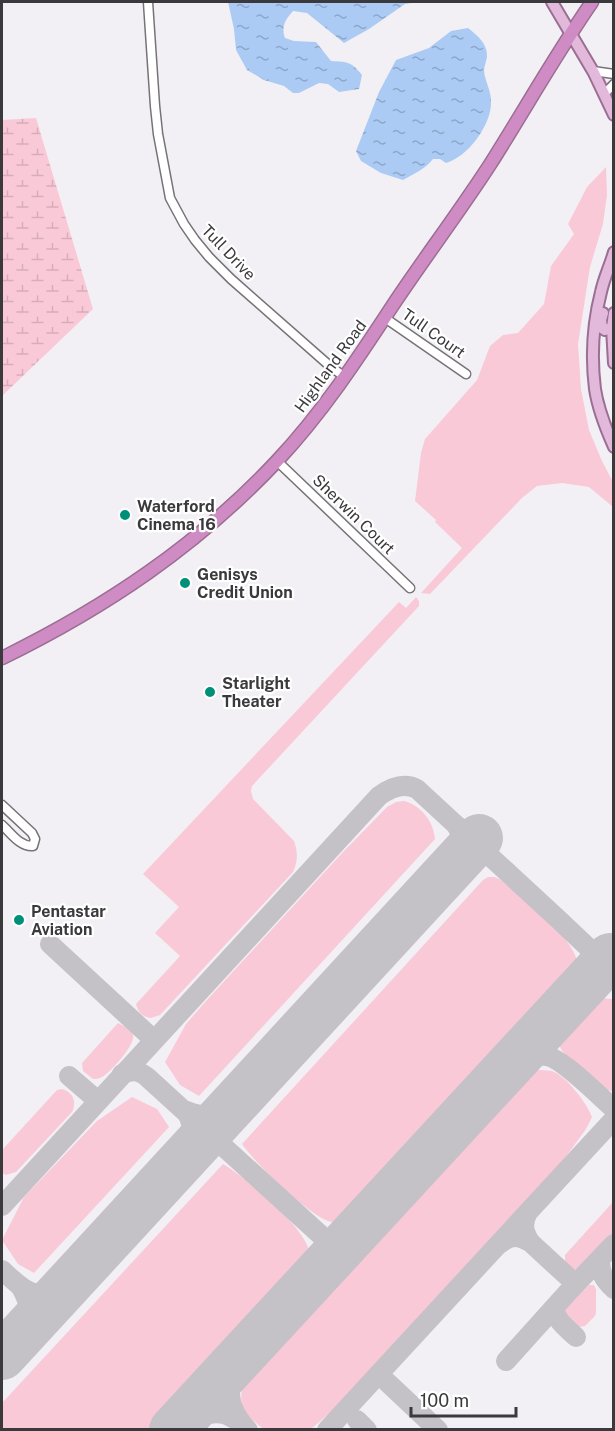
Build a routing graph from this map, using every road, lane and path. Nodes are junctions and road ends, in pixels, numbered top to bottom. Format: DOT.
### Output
graph roads {
  1 [pos="148,2"];
  2 [pos="552,2"];
  3 [pos="592,2"];
  4 [pos="571,35"];
  5 [pos="593,71"];
  6 [pos="614,74"];
  7 [pos="614,84"];
  8 [pos="605,93"];
  9 [pos="614,115"];
  10 [pos="612,257"];
  11 [pos="614,313"];
  12 [pos="385,318"];
  13 [pos="613,328"];
  14 [pos="614,363"];
  15 [pos="466,374"];
  16 [pos="345,377"];
  17 [pos="614,447"];
  18 [pos="277,461"];
  19 [pos="410,588"];
  20 [pos="2,658"];
  21 [pos="2,805"];
  22 [pos="2,825"];
  1 -- 16 [label="street, Tull Drive"];
  2 -- 4 [label="main road"];
  3 -- 4 [label="highway, Highland Road"];
  4 -- 5 [label="main road"];
  4 -- 12 [label="highway, Highland Road"];
  5 -- 6 [label="street"];
  5 -- 8 [label="main road"];
  7 -- 8 [label="street"];
  8 -- 9 [label="main road"];
  10 -- 13 [label="main road"];
  10 -- 17 [label="main road"];
  11 -- 13 [label="main road"];
  12 -- 15 [label="street, Tull Court"];
  12 -- 16 [label="highway, Highland Road"];
  13 -- 14 [label="main road"];
  16 -- 18 [label="highway, Highland Road"];
  18 -- 19 [label="street, Sherwin Court"];
  18 -- 20 [label="highway, Highland Road"];
  21 -- 22 [label="street"];
}
